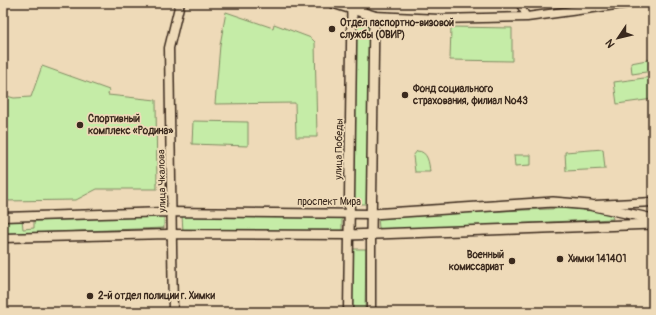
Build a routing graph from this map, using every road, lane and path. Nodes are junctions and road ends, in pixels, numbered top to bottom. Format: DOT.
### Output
graph roads {
  1 [pos="180,3"];
  2 [pos="333,3"];
  3 [pos="363,3"];
  4 [pos="519,3"];
  5 [pos="630,3"];
  6 [pos="352,9"];
  7 [pos="362,13"];
  8 [pos="374,16"];
  9 [pos="527,17"];
  10 [pos="653,202"];
  11 [pos="590,205"];
  12 [pos="173,212"];
  13 [pos="349,213"];
  14 [pos="372,214"];
  15 [pos="3,217"];
  16 [pos="653,219"];
  17 [pos="653,224"];
  18 [pos="172,234"];
  19 [pos="349,235"];
  20 [pos="371,235"];
  21 [pos="3,238"];
  22 [pos="173,312"];
  23 [pos="348,312"];
  24 [pos="371,312"];
  1 -- 12 [label="street, улица Чкалова"];
  2 -- 6 [label="main road"];
  3 -- 7 [label="street"];
  4 -- 9 [label="street"];
  5 -- 9 [label="street"];
  6 -- 7 [label="main road"];
  6 -- 13 [label="main road, улица Победы"];
  7 -- 8 [label="main road"];
  8 -- 9 [label="street"];
  8 -- 14 [label="main road"];
  10 -- 11 [label="street"];
  11 -- 14 [label="main road, проспект Мира"];
  11 -- 16 [label="main road, проспект Мира"];
  12 -- 13 [label="street, проспект Мира"];
  12 -- 15 [label="street, проспект Мира"];
  12 -- 18 [label="street, улица Чкалова"];
  13 -- 14 [label="street, проспект Мира"];
  13 -- 19 [label="main road, улица Победы"];
  14 -- 20 [label="main road"];
  17 -- 20 [label="main road"];
  18 -- 19 [label="street"];
  18 -- 21 [label="street"];
  18 -- 22 [label="street, улица Чкалова"];
  19 -- 20 [label="main road"];
  19 -- 23 [label="street, улица Победы"];
  20 -- 24 [label="street"];
}
